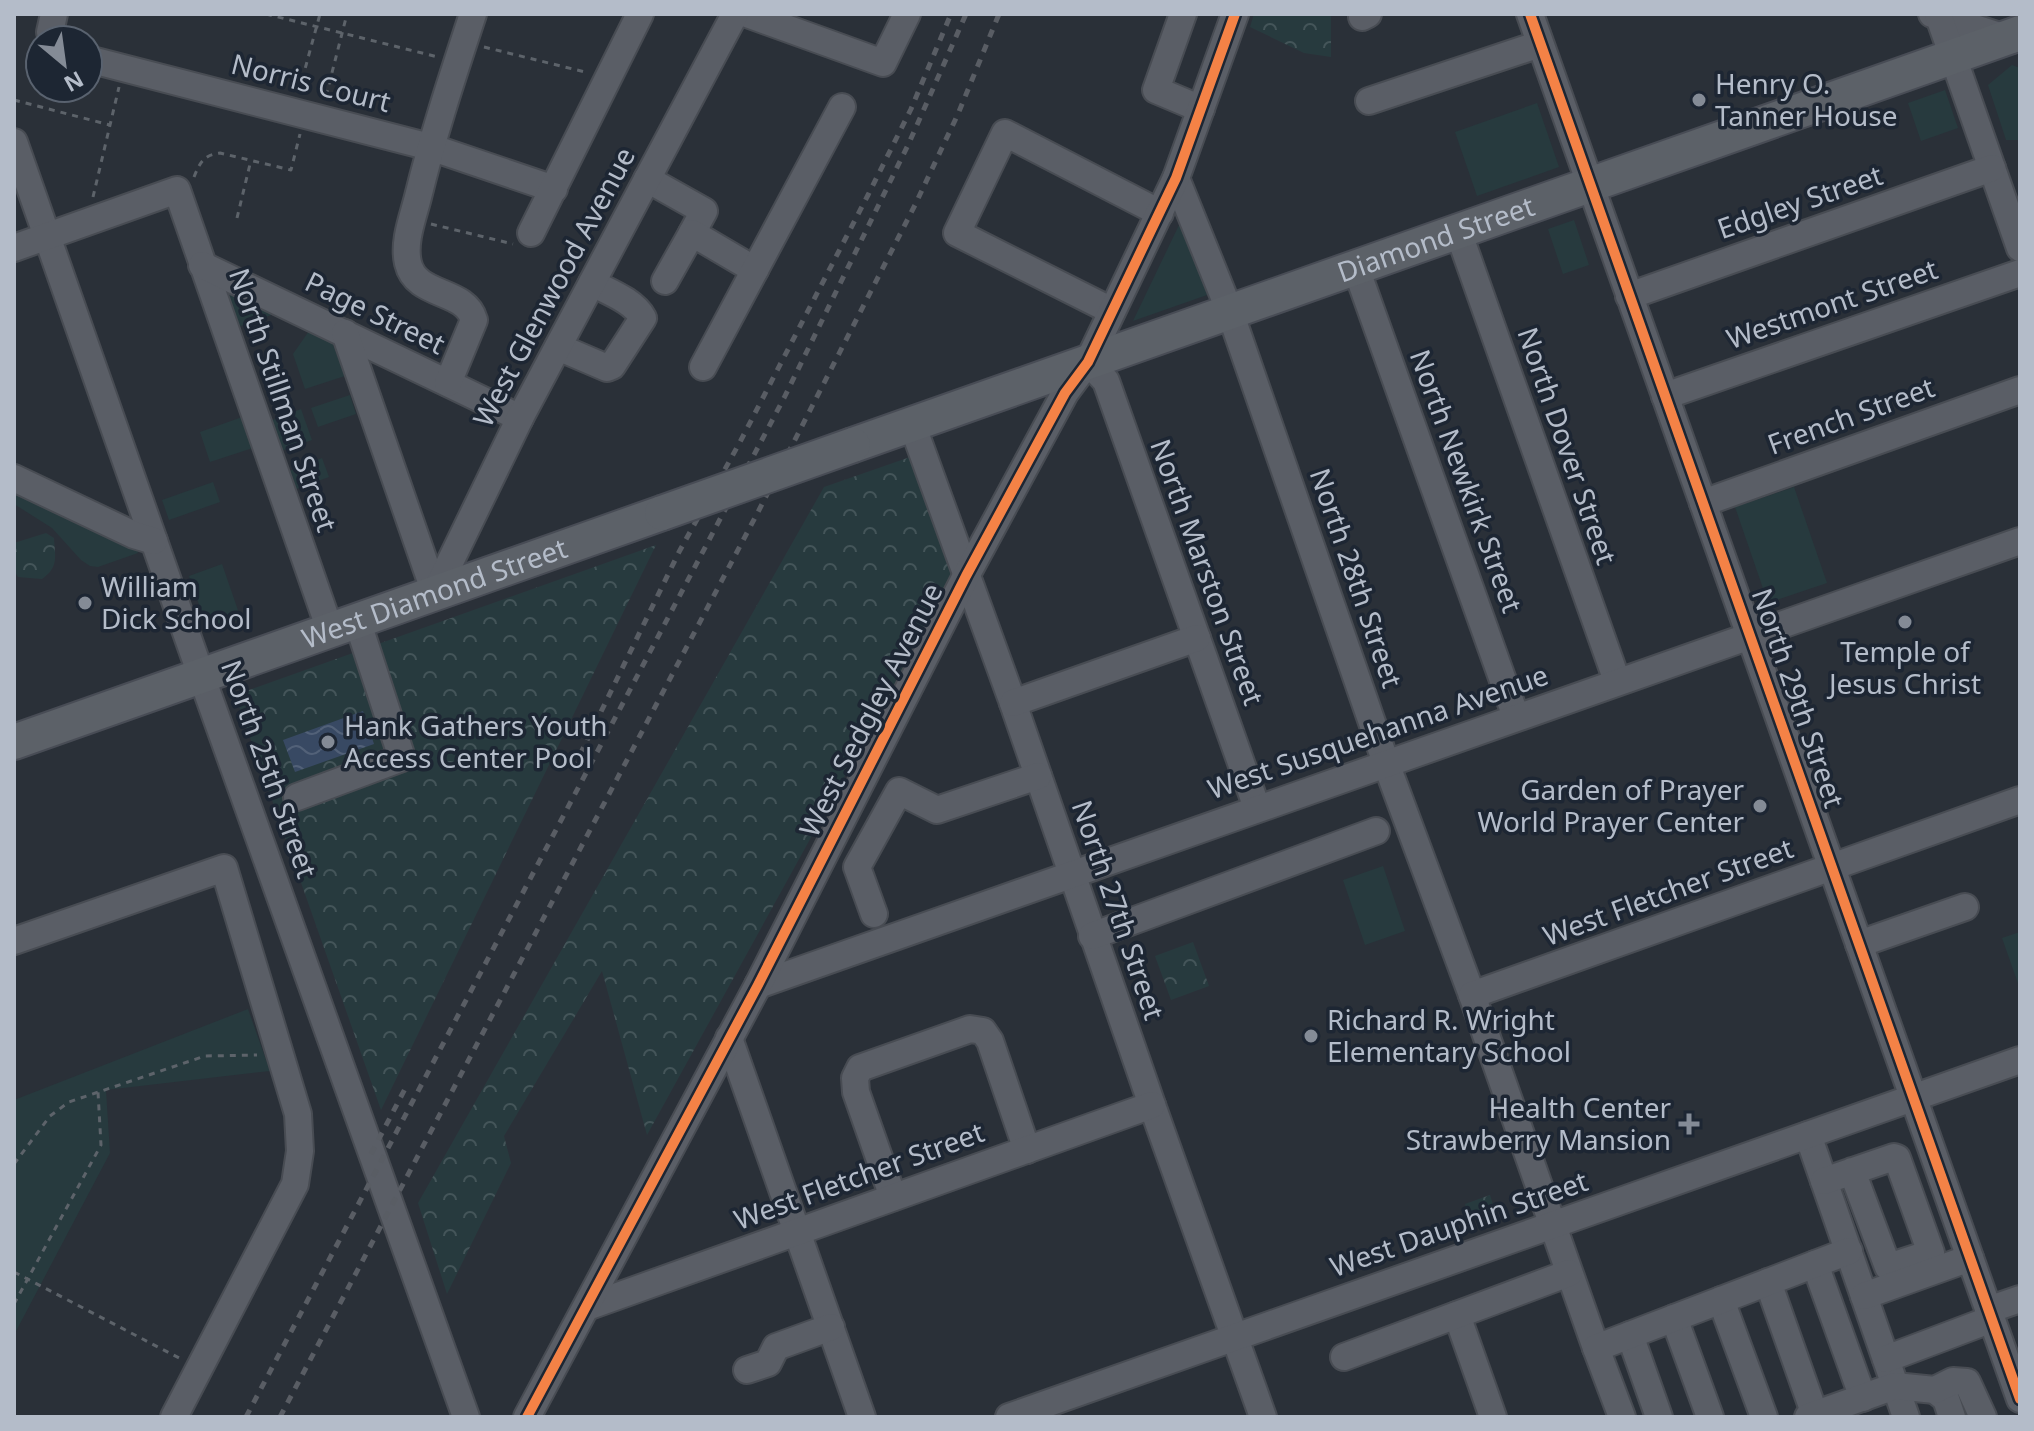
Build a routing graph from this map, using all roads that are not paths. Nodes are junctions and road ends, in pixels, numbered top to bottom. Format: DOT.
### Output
graph roads {
  1 [pos="473,14"];
  2 [pos="640,14"];
  3 [pos="735,14"];
  4 [pos="747,14"];
  5 [pos="907,14"];
  6 [pos="1183,14"];
  7 [pos="1235,14"];
  8 [pos="1530,14"];
  9 [pos="1936,15"];
  10 [pos="2016,38"];
  11 [pos="1540,44"];
  12 [pos="1954,57"];
  13 [pos="104,63"];
  14 [pos="1369,101"];
  15 [pos="842,107"];
  16 [pos="1201,109"];
  17 [pos="14,142"];
  18 [pos="430,147"];
  19 [pos="1992,168"];
  20 [pos="1176,178"];
  21 [pos="647,179"];
  22 [pos="1590,185"];
  23 [pos="554,189"];
  24 [pos="1160,213"];
  25 [pos="1458,231"];
  26 [pos="531,233"];
  27 [pos="692,233"];
  28 [pos="48,236"];
  29 [pos="14,248"];
  30 [pos="2020,248"];
  31 [pos="202,265"];
  32 [pos="1356,268"];
  33 [pos="755,270"];
  34 [pos="2020,273"];
  35 [pos="665,281"];
  36 [pos="592,283"];
  37 [pos="1629,296"];
  38 [pos="1112,311"];
  39 [pos="1230,312"];
  40 [pos="345,333"];
  41 [pos="558,347"];
  42 [pos="1088,362"];
  43 [pos="703,367"];
  44 [pos="448,383"];
  45 [pos="2020,390"];
  46 [pos="1665,396"];
  47 [pos="520,418"];
  48 [pos="912,424"];
  49 [pos="853,445"];
  50 [pos="14,457"];
  51 [pos="19,481"];
  52 [pos="1703,503"];
  53 [pos="154,541"];
  54 [pos="2020,541"];
  55 [pos="966,576"];
  56 [pos="435,593"];
  57 [pos="344,625"];
  58 [pos="1751,637"];
  59 [pos="1197,638"];
  60 [pos="201,675"];
  61 [pos="1617,681"];
  62 [pos="1013,703"];
  63 [pos="1516,717"];
  64 [pos="14,742"];
  65 [pos="1386,763"];
  66 [pos="1038,776"];
  67 [pos="297,797"];
  68 [pos="2020,800"];
  69 [pos="1257,808"];
  70 [pos="1376,831"];
  71 [pos="1832,867"];
  72 [pos="1071,874"];
  73 [pos="1965,907"];
  74 [pos="874,914"];
  75 [pos="1092,936"];
  76 [pos="14,941"];
  77 [pos="1859,944"];
  78 [pos="758,985"];
  79 [pos="1472,995"];
  80 [pos="729,1038"];
  81 [pos="2020,1060"];
  82 [pos="1913,1098"];
  83 [pos="1152,1105"];
  84 [pos="1808,1135"];
  85 [pos="1027,1150"];
  86 [pos="1852,1171"];
  87 [pos="1824,1181"];
  88 [pos="893,1197"];
  89 [pos="1552,1226"];
  90 [pos="797,1231"];
  91 [pos="1849,1251"];
  92 [pos="1970,1258"];
  93 [pos="1815,1264"];
  94 [pos="1569,1273"];
  95 [pos="1768,1282"];
  96 [pos="1864,1296"];
  97 [pos="2020,1299"];
  98 [pos="1721,1300"];
  99 [pos="587,1307"];
  100 [pos="1990,1314"];
  101 [pos="1457,1315"];
  102 [pos="1674,1318"];
  103 [pos="831,1327"];
  104 [pos="1630,1335"];
  105 [pos="1236,1337"];
  106 [pos="1596,1348"];
  107 [pos="1344,1357"];
  108 [pos="1886,1359"];
  109 [pos="747,1370"];
  110 [pos="1895,1386"];
  111 [pos="1935,1390"];
  112 [pos="1863,1398"];
  113 [pos="2020,1399"];
  114 [pos="1812,1416"];
  115 [pos="174,1417"];
  116 [pos="466,1417"];
  117 [pos="527,1417"];
  118 [pos="862,1417"];
  119 [pos="1009,1417"];
  120 [pos="1263,1417"];
  121 [pos="1493,1417"];
  122 [pos="1622,1417"];
  123 [pos="1659,1417"];
  124 [pos="1710,1417"];
  125 [pos="1764,1417"];
  126 [pos="1906,1417"];
  127 [pos="1952,1417"];
  128 [pos="1983,1417"];
  1 -- 18 [label="street"];
  2 -- 23 [label="street"];
  3 -- 21 [label="street, West Glenwood Avenue"];
  4 -- 5 [label="street"];
  6 -- 16 [label="street"];
  7 -- 16 [label="street, West Sedgley Avenue"];
  8 -- 11 [label="street, North 29th Street"];
  9 -- 10 [label="street"];
  9 -- 12 [label="street"];
  10 -- 12 [label="main road, Diamond Street"];
  11 -- 14 [label="street"];
  11 -- 22 [label="street, North 29th Street"];
  12 -- 19 [label="street"];
  12 -- 22 [label="main road, Diamond Street"];
  13 -- 18 [label="street, Norris Court"];
  15 -- 33 [label="street"];
  16 -- 20 [label="street, West Sedgley Avenue"];
  17 -- 28 [label="street, North 25th Street"];
  18 -- 23 [label="street, Norris Court"];
  18 -- 44 [label="street"];
  19 -- 30 [label="street"];
  19 -- 37 [label="street, Edgley Street"];
  20 -- 24 [label="street, West Sedgley Avenue"];
  20 -- 39 [label="street, North 28th Street"];
  21 -- 27 [label="street"];
  21 -- 36 [label="street, West Glenwood Avenue"];
  22 -- 25 [label="main road, Diamond Street"];
  22 -- 37 [label="street, North 29th Street"];
  23 -- 26 [label="street"];
  24 -- 38 [label="street, West Sedgley Avenue"];
  24 -- 38 [label="street"];
  25 -- 32 [label="main road, Diamond Street"];
  25 -- 61 [label="street, North Dover Street"];
  27 -- 33 [label="street"];
  27 -- 35 [label="street"];
  28 -- 29 [label="street"];
  28 -- 31 [label="street, North Stillman Street"];
  28 -- 53 [label="street, North 25th Street"];
  31 -- 40 [label="street, Page Street"];
  31 -- 57 [label="street, North Stillman Street"];
  32 -- 39 [label="main road, Diamond Street"];
  32 -- 63 [label="street, North Newkirk Street"];
  33 -- 43 [label="street"];
  34 -- 46 [label="street, Westmont Street"];
  36 -- 41 [label="street, West Glenwood Avenue"];
  36 -- 41 [label="street"];
  37 -- 46 [label="street, North 29th Street"];
  38 -- 42 [label="street, West Sedgley Avenue"];
  39 -- 42 [label="main road, Diamond Street"];
  39 -- 65 [label="street, North 28th Street"];
  40 -- 44 [label="street, Page Street"];
  40 -- 56 [label="street"];
  41 -- 47 [label="street, West Glenwood Avenue"];
  42 -- 48 [label="main road, Diamond Street"];
  42 -- 55 [label="street, West Sedgley Avenue"];
  42 -- 59 [label="street, North Marston Street"];
  44 -- 47 [label="street, Page Street"];
  45 -- 52 [label="street, French Street"];
  46 -- 52 [label="street, North 29th Street"];
  47 -- 56 [label="street, West Glenwood Avenue"];
  48 -- 49 [label="main road, Diamond Street"];
  48 -- 55 [label="street, North 27th Street"];
  49 -- 56 [label="main road, West Diamond Street, bridge"];
  50 -- 51 [label="street"];
  51 -- 53 [label="street"];
  52 -- 58 [label="street, North 29th Street"];
  53 -- 60 [label="street, North 25th Street"];
  54 -- 58 [label="street, West Susquehanna Avenue"];
  55 -- 62 [label="street, North 27th Street"];
  55 -- 78 [label="street, West Sedgley Avenue"];
  56 -- 57 [label="main road, West Diamond Street"];
  57 -- 60 [label="main road, West Diamond Street"];
  57 -- 67 [label="street, North Stillman Street"];
  58 -- 61 [label="street, West Susquehanna Avenue"];
  58 -- 71 [label="street, North 29th Street"];
  59 -- 62 [label="street"];
  59 -- 69 [label="street, North Marston Street"];
  60 -- 64 [label="main road, West Diamond Street"];
  60 -- 116 [label="street, North 25th Street"];
  61 -- 63 [label="street, West Susquehanna Avenue"];
  62 -- 66 [label="street, North 27th Street"];
  63 -- 65 [label="street, West Susquehanna Avenue"];
  65 -- 69 [label="street, West Susquehanna Avenue"];
  65 -- 79 [label="street, North 28th Street"];
  66 -- 72 [label="street, North 27th Street"];
  66 -- 74 [label="street"];
  68 -- 71 [label="street, West Fletcher Street"];
  69 -- 72 [label="street, West Susquehanna Avenue"];
  70 -- 75 [label="street"];
  71 -- 77 [label="street, North 29th Street"];
  71 -- 79 [label="street, West Fletcher Street"];
  72 -- 75 [label="street, North 27th Street"];
  72 -- 78 [label="street, West Susquehanna Avenue"];
  73 -- 77 [label="street"];
  75 -- 83 [label="street, North 27th Street"];
  76 -- 115 [label="street"];
  77 -- 82 [label="street, North 29th Street"];
  78 -- 80 [label="street, West Sedgley Avenue"];
  79 -- 89 [label="street, North 28th Street"];
  80 -- 90 [label="street"];
  80 -- 99 [label="street, West Sedgley Avenue"];
  81 -- 82 [label="street, West Dauphin Street"];
  82 -- 84 [label="street, West Dauphin Street"];
  82 -- 92 [label="street, North 29th Street"];
  83 -- 85 [label="street, West Fletcher Street"];
  83 -- 105 [label="street, North 27th Street"];
  84 -- 87 [label="street"];
  84 -- 89 [label="street, West Dauphin Street"];
  85 -- 88 [label="street, West Fletcher Street"];
  85 -- 88 [label="street"];
  86 -- 86 [label="street"];
  86 -- 87 [label="street"];
  87 -- 91 [label="street"];
  88 -- 90 [label="street, West Fletcher Street"];
  89 -- 94 [label="street, North 28th Street"];
  89 -- 105 [label="street, West Dauphin Street"];
  90 -- 99 [label="street, West Fletcher Street"];
  90 -- 103 [label="street"];
  91 -- 93 [label="street"];
  91 -- 96 [label="street"];
  92 -- 96 [label="street"];
  92 -- 100 [label="street, North 29th Street"];
  93 -- 95 [label="street"];
  93 -- 112 [label="street"];
  94 -- 101 [label="street"];
  94 -- 106 [label="street, North 28th Street"];
  95 -- 98 [label="street"];
  95 -- 114 [label="street"];
  96 -- 108 [label="street"];
  97 -- 100 [label="street"];
  98 -- 102 [label="street"];
  98 -- 125 [label="street"];
  99 -- 117 [label="street, West Sedgley Avenue"];
  100 -- 108 [label="street"];
  100 -- 113 [label="street, North 29th Street"];
  101 -- 107 [label="street"];
  101 -- 121 [label="street"];
  102 -- 104 [label="street"];
  102 -- 124 [label="street"];
  103 -- 109 [label="street"];
  103 -- 118 [label="street"];
  104 -- 106 [label="street"];
  104 -- 123 [label="street"];
  105 -- 119 [label="street, West Dauphin Street"];
  105 -- 120 [label="street, North 27th Street"];
  106 -- 122 [label="street, North 28th Street"];
  108 -- 110 [label="street"];
  110 -- 111 [label="street"];
  110 -- 112 [label="street"];
  110 -- 126 [label="street"];
  111 -- 127 [label="street"];
  111 -- 128 [label="street"];
  112 -- 114 [label="street"];
}
